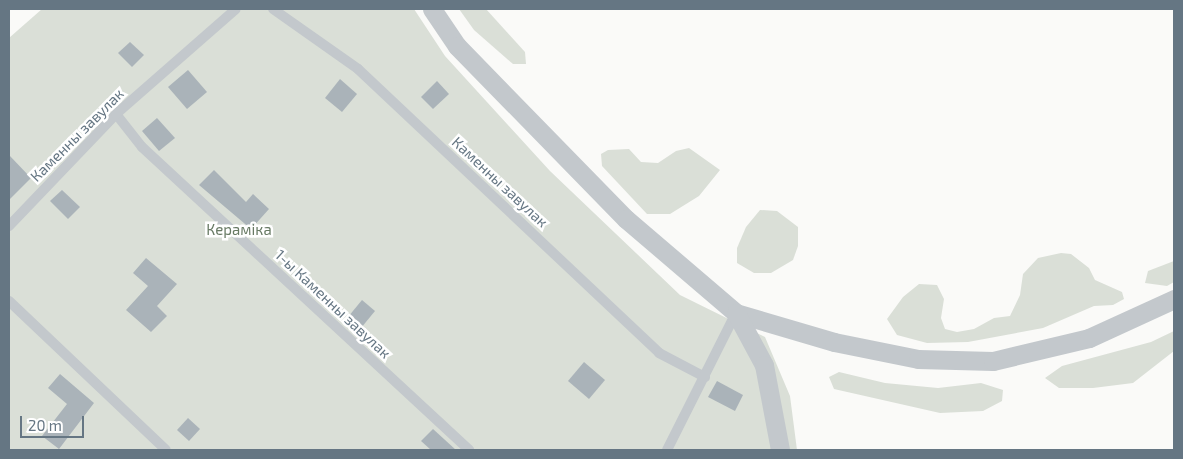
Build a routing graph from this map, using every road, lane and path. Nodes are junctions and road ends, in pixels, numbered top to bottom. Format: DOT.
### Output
graph roads {
  1 [pos="236,9"];
  2 [pos="273,9"];
  3 [pos="432,9"];
  4 [pos="116,114"];
  5 [pos="9,226"];
  6 [pos="1174,299"];
  7 [pos="9,301"];
  8 [pos="736,314"];
  9 [pos="705,377"];
  10 [pos="166,450"];
  11 [pos="469,450"];
  12 [pos="667,450"];
  13 [pos="780,450"];
  1 -- 4 [label="lane, Каменны завулак"];
  2 -- 9 [label="lane, Каменны завулак"];
  3 -- 8 [label="street"];
  4 -- 5 [label="lane, Каменны завулак"];
  4 -- 11 [label="lane, 1-ы Каменны завулак"];
  6 -- 8 [label="street"];
  7 -- 10 [label="lane"];
  8 -- 9 [label="lane"];
  8 -- 13 [label="street"];
  9 -- 12 [label="lane"];
}
